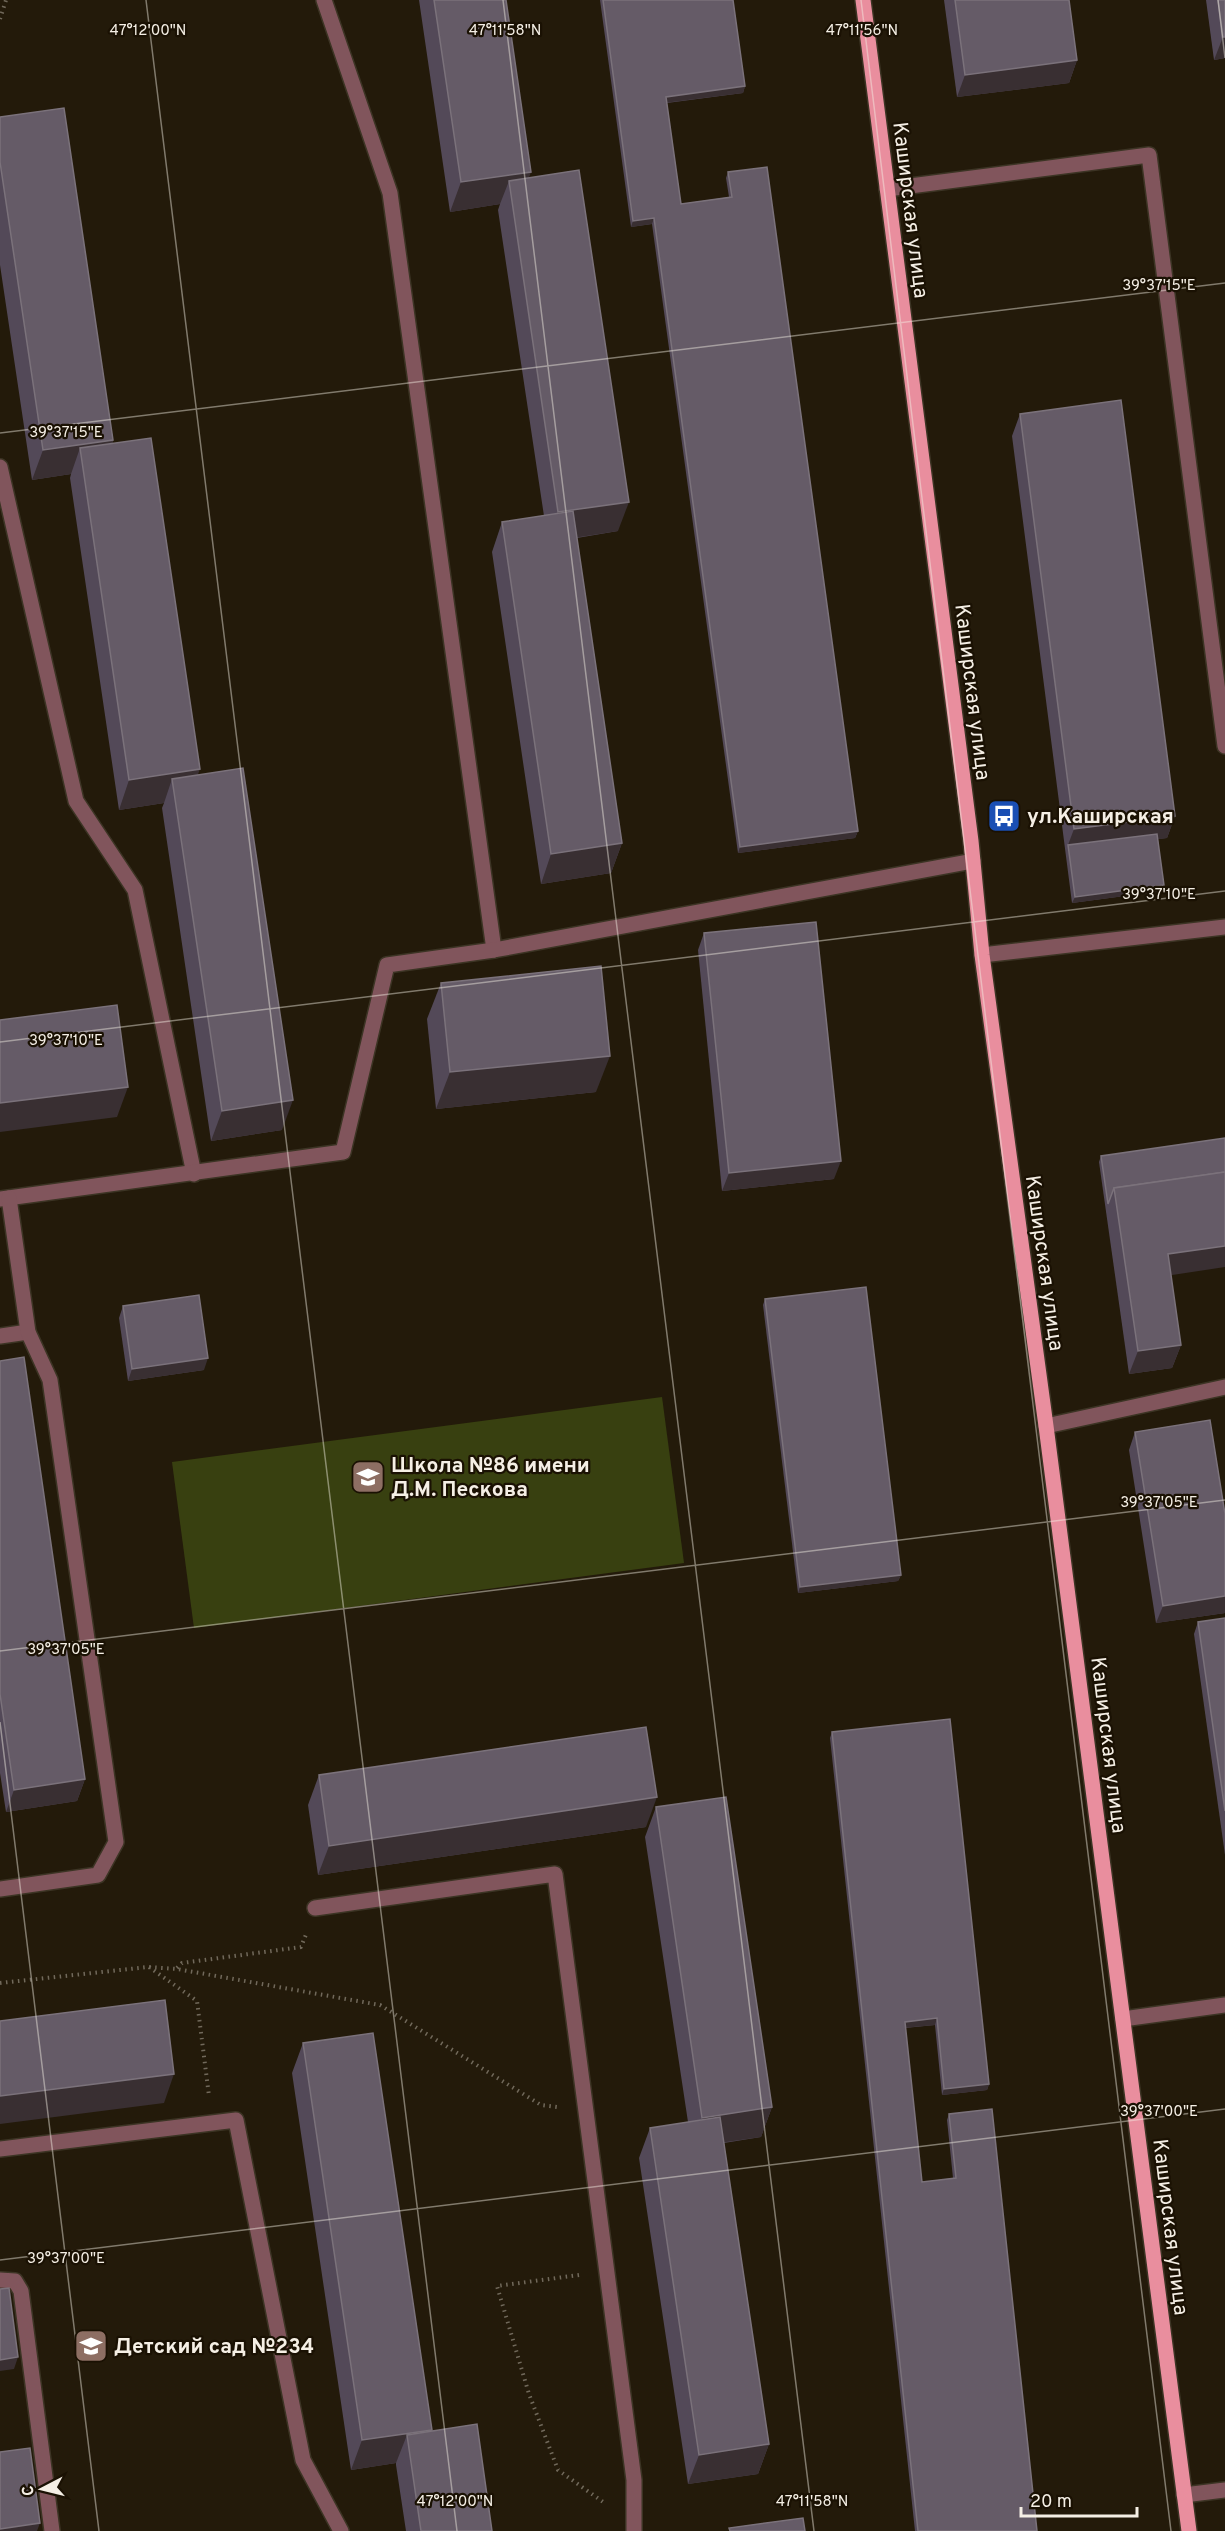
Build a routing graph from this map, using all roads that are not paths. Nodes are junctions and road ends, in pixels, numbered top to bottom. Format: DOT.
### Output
graph roads {
  1 [pos="324,0"];
  2 [pos="862,0"];
  3 [pos="887,189"];
  4 [pos="0,468"];
  5 [pos="1225,746"];
  6 [pos="973,861"];
  7 [pos="1225,927"];
  8 [pos="494,950"];
  9 [pos="982,955"];
  10 [pos="194,1174"];
  11 [pos="4,1198"];
  12 [pos="28,1332"];
  13 [pos="0,1336"];
  14 [pos="1225,1387"];
  15 [pos="1046,1426"];
  16 [pos="0,1889"];
  17 [pos="315,1908"];
  18 [pos="1225,2005"];
  19 [pos="1123,2019"];
  20 [pos="0,2149"];
  21 [pos="0,2280"];
  22 [pos="1225,2490"];
  23 [pos="1184,2495"];
  24 [pos="634,2527"];
  25 [pos="52,2531"];
  26 [pos="341,2531"];
  27 [pos="1189,2531"];
  1 -- 8 [label="lane"];
  2 -- 3 [label="main road, Каширская улица"];
  3 -- 5 [label="lane"];
  3 -- 6 [label="main road, Каширская улица"];
  4 -- 10 [label="lane"];
  6 -- 8 [label="lane"];
  6 -- 9 [label="main road, Каширская улица"];
  7 -- 9 [label="lane"];
  8 -- 10 [label="lane"];
  9 -- 15 [label="main road, Каширская улица"];
  10 -- 11 [label="lane"];
  11 -- 12 [label="lane"];
  12 -- 13 [label="lane"];
  12 -- 16 [label="lane"];
  14 -- 15 [label="lane"];
  15 -- 19 [label="main road, Каширская улица"];
  17 -- 24 [label="lane"];
  18 -- 19 [label="lane"];
  19 -- 23 [label="main road, Каширская улица"];
  20 -- 26 [label="lane"];
  21 -- 25 [label="lane"];
  22 -- 23 [label="lane"];
  23 -- 27 [label="main road, Каширская улица"];
}
